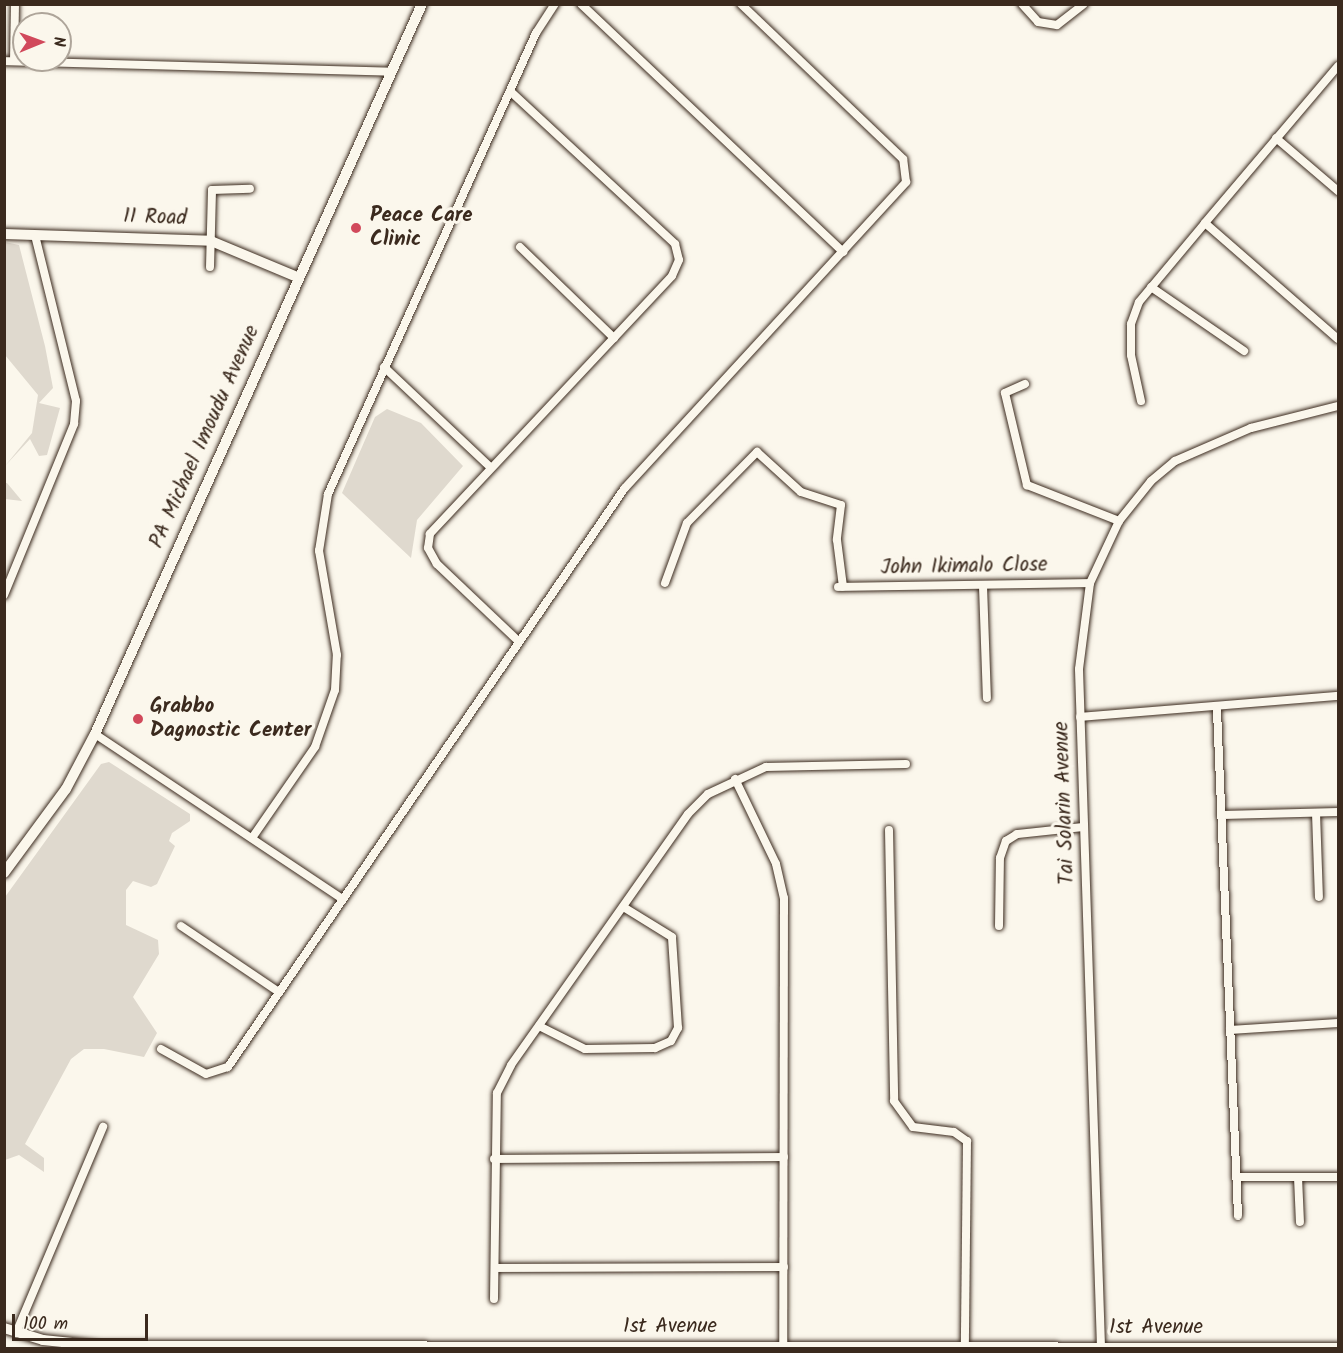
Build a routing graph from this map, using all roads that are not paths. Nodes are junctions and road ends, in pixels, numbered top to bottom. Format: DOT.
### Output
graph roads {
  1 [pos="422,4"];
  2 [pos="555,4"];
  3 [pos="581,4"];
  4 [pos="741,4"];
  5 [pos="1022,4"];
  6 [pos="1084,4"];
  7 [pos="15,5"];
  8 [pos="4,6"];
  9 [pos="9,61"];
  10 [pos="1338,66"];
  11 [pos="389,72"];
  12 [pos="510,91"];
  13 [pos="1276,138"];
  14 [pos="250,189"];
  15 [pos="1338,191"];
  16 [pos="1205,223"];
  17 [pos="4,234"];
  18 [pos="35,235"];
  19 [pos="211,241"];
  20 [pos="520,247"];
  21 [pos="843,252"];
  22 [pos="210,267"];
  23 [pos="297,277"];
  24 [pos="1151,287"];
  25 [pos="614,338"];
  26 [pos="1338,339"];
  27 [pos="1244,351"];
  28 [pos="384,367"];
  29 [pos="1025,384"];
  30 [pos="1141,401"];
  31 [pos="1338,406"];
  32 [pos="490,467"];
  33 [pos="1119,521"];
  34 [pos="665,583"];
  35 [pos="1090,583"];
  36 [pos="983,586"];
  37 [pos="4,595"];
  38 [pos="517,640"];
  39 [pos="1338,696"];
  40 [pos="987,698"];
  41 [pos="1217,710"];
  42 [pos="1080,717"];
  43 [pos="95,734"];
  44 [pos="906,764"];
  45 [pos="735,779"];
  46 [pos="1338,812"];
  47 [pos="1316,813"];
  48 [pos="1223,815"];
  49 [pos="1084,827"];
  50 [pos="889,830"];
  51 [pos="252,838"];
  52 [pos="4,873"];
  53 [pos="1319,897"];
  54 [pos="342,899"];
  55 [pos="625,908"];
  56 [pos="181,926"];
  57 [pos="999,926"];
  58 [pos="279,992"];
  59 [pos="1338,1023"];
  60 [pos="539,1026"];
  61 [pos="1230,1029"];
  62 [pos="161,1049"];
  63 [pos="103,1127"];
  64 [pos="784,1158"];
  65 [pos="494,1159"];
  66 [pos="1338,1176"];
  67 [pos="1237,1177"];
  68 [pos="1298,1177"];
  69 [pos="1238,1216"];
  70 [pos="1300,1222"];
  71 [pos="784,1267"];
  72 [pos="495,1268"];
  73 [pos="494,1299"];
  74 [pos="4,1328"];
  75 [pos="16,1333"];
  76 [pos="421,1347"];
  77 [pos="638,1347"];
  78 [pos="783,1347"];
  79 [pos="965,1347"];
  80 [pos="1101,1347"];
  81 [pos="1233,1348"];
  82 [pos="1338,1348"];
  1 -- 11 [label="street, PA Michael Imoudu Avenue"];
  2 -- 12 [label="street"];
  3 -- 21 [label="street"];
  4 -- 21 [label="street"];
  5 -- 6 [label="street"];
  7 -- 8 [label="street"];
  7 -- 9 [label="street"];
  9 -- 11 [label="street"];
  10 -- 13 [label="street"];
  11 -- 23 [label="street, PA Michael Imoudu Avenue"];
  12 -- 25 [label="street"];
  12 -- 28 [label="street"];
  13 -- 15 [label="street"];
  13 -- 16 [label="street"];
  14 -- 19 [label="street"];
  16 -- 24 [label="street"];
  16 -- 26 [label="street"];
  17 -- 18 [label="street, 11 Road"];
  18 -- 19 [label="street, 11 Road"];
  18 -- 37 [label="street"];
  19 -- 22 [label="street"];
  19 -- 23 [label="street, 11 Road"];
  20 -- 25 [label="street"];
  21 -- 38 [label="street"];
  23 -- 43 [label="street, PA Michael Imoudu Avenue"];
  24 -- 27 [label="street"];
  24 -- 30 [label="street"];
  25 -- 32 [label="street"];
  28 -- 32 [label="street"];
  28 -- 51 [label="street"];
  29 -- 33 [label="street"];
  31 -- 33 [label="street, Tai Solarin Avenue"];
  32 -- 38 [label="street"];
  33 -- 35 [label="street, Tai Solarin Avenue"];
  34 -- 36 [label="street, John Ikimalo Close"];
  35 -- 36 [label="street, John Ikimalo Close"];
  35 -- 42 [label="street, Tai Solarin Avenue"];
  36 -- 40 [label="street"];
  38 -- 54 [label="street"];
  39 -- 41 [label="street"];
  41 -- 42 [label="street"];
  41 -- 48 [label="street"];
  42 -- 49 [label="street, Tai Solarin Avenue"];
  43 -- 51 [label="street"];
  43 -- 52 [label="street, PA Michael Imoudu Avenue"];
  44 -- 45 [label="street"];
  45 -- 55 [label="street"];
  45 -- 64 [label="street"];
  46 -- 47 [label="street"];
  47 -- 48 [label="street"];
  47 -- 53 [label="street"];
  48 -- 61 [label="street"];
  49 -- 57 [label="street"];
  49 -- 80 [label="street, Tai Solarin Avenue"];
  50 -- 79 [label="street"];
  51 -- 54 [label="street"];
  54 -- 58 [label="street"];
  55 -- 60 [label="street"];
  55 -- 60 [label="street"];
  56 -- 58 [label="street"];
  58 -- 62 [label="street"];
  59 -- 61 [label="street"];
  60 -- 65 [label="street"];
  61 -- 67 [label="street"];
  63 -- 75 [label="street"];
  64 -- 65 [label="street"];
  64 -- 71 [label="street"];
  65 -- 72 [label="street"];
  66 -- 68 [label="street"];
  67 -- 68 [label="street"];
  67 -- 69 [label="street"];
  68 -- 70 [label="street"];
  71 -- 72 [label="street"];
  71 -- 78 [label="street"];
  72 -- 73 [label="street"];
  74 -- 75 [label="street, 1st Avenue"];
  75 -- 76 [label="street, 1st Avenue"];
  76 -- 77 [label="street, 1st Avenue"];
  77 -- 78 [label="street, 1st Avenue"];
  78 -- 79 [label="street, 1st Avenue"];
  79 -- 80 [label="street, 1st Avenue"];
  80 -- 81 [label="street, 1st Avenue"];
  81 -- 82 [label="street, 1st Avenue"];
}
